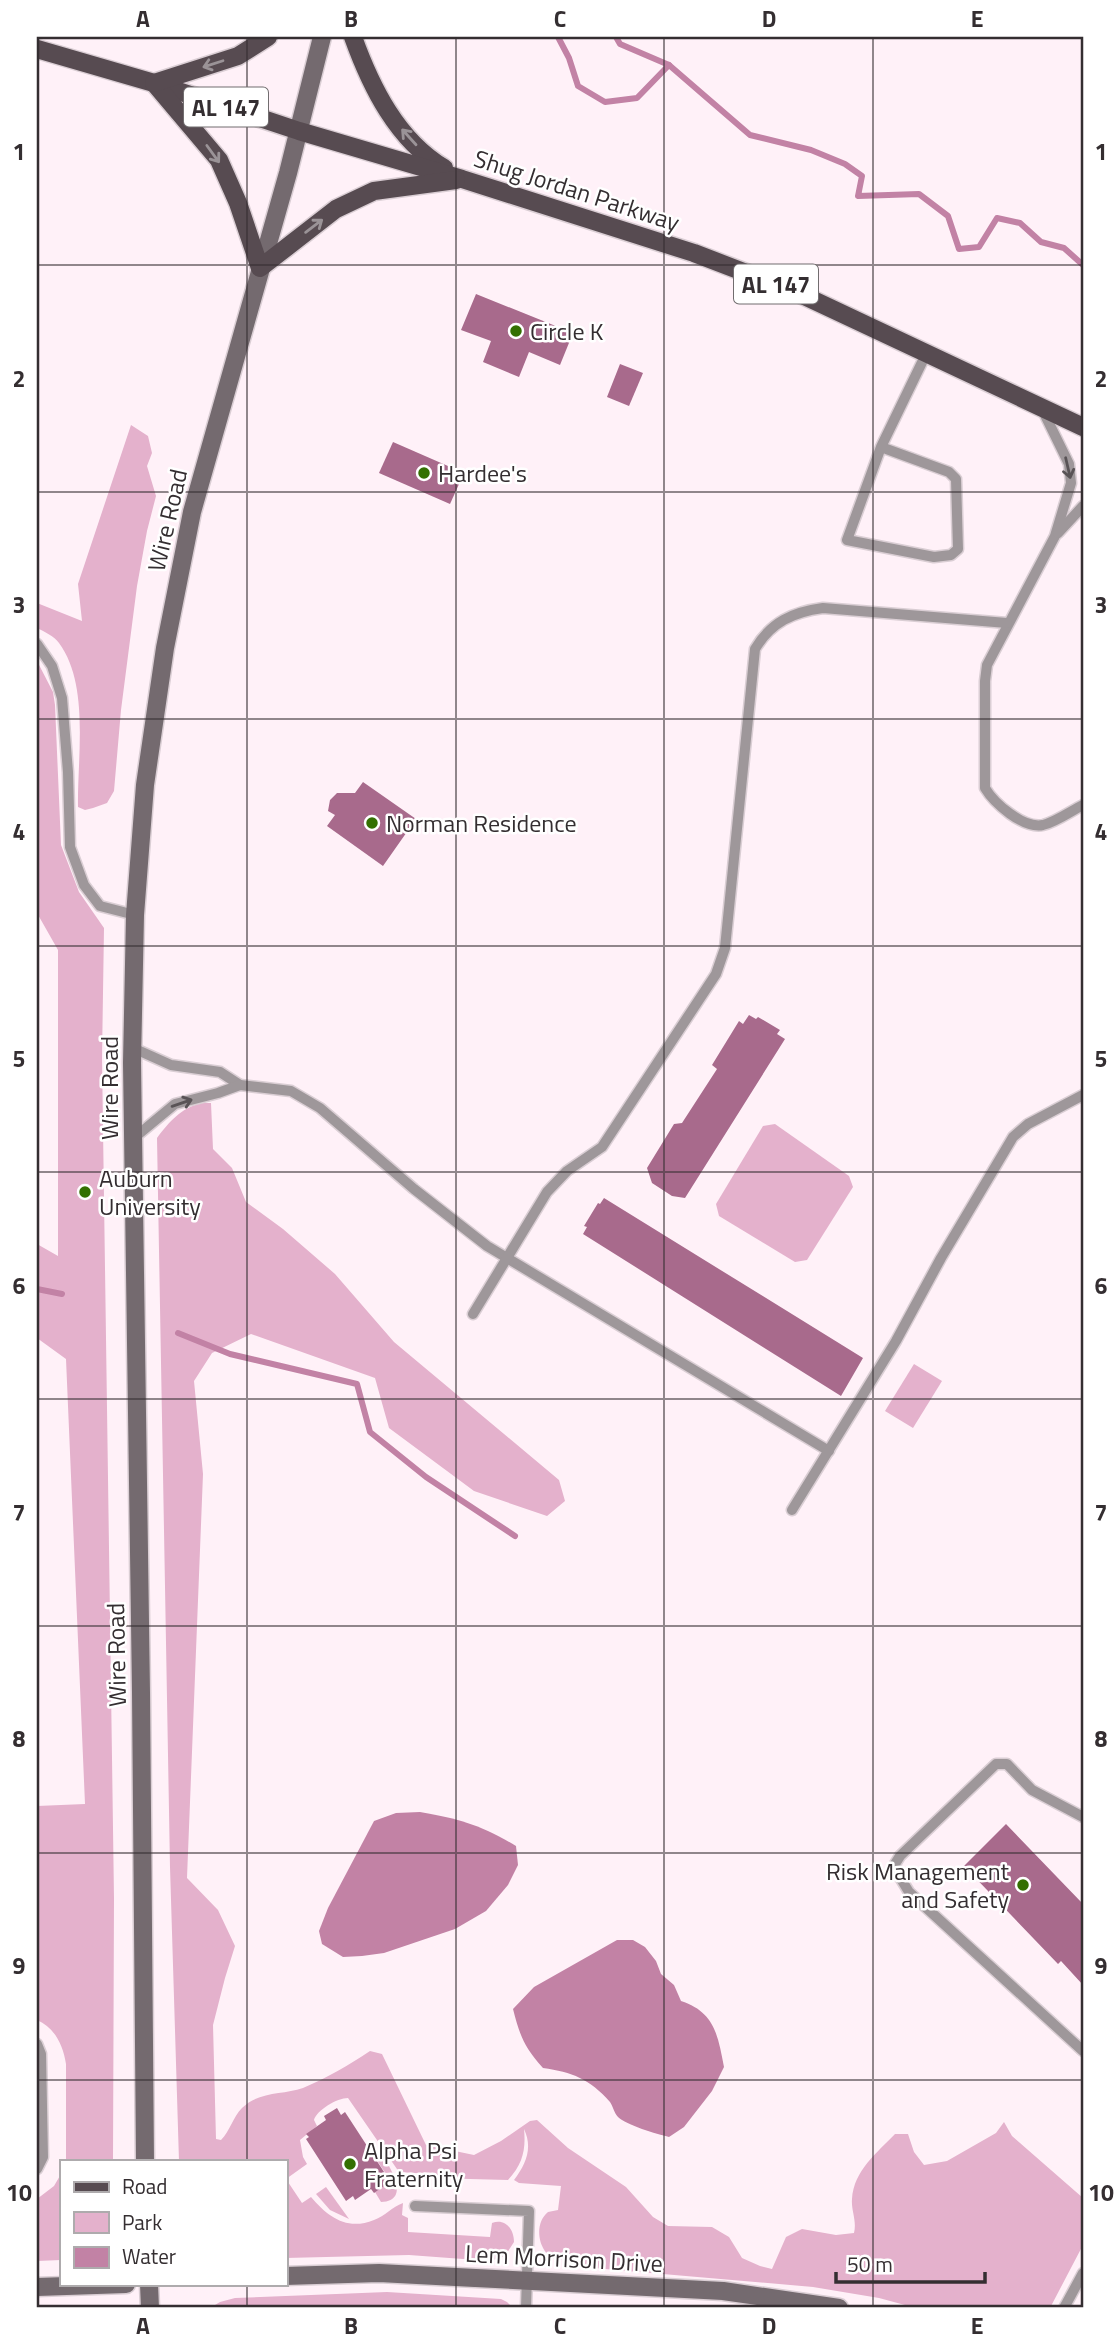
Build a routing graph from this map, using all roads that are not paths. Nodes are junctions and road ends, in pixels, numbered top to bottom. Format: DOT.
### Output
graph roads {
  1 [pos="268,37"];
  2 [pos="322,37"];
  3 [pos="353,37"];
  4 [pos="37,49"];
  5 [pos="154,83"];
  6 [pos="299,131"];
  7 [pos="462,179"];
  8 [pos="260,268"];
  9 [pos="927,352"];
  10 [pos="1040,406"];
  11 [pos="1083,427"];
  12 [pos="881,447"];
  13 [pos="1083,506"];
  14 [pos="1055,536"];
  15 [pos="1007,624"];
  16 [pos="37,644"];
  17 [pos="1083,805"];
  18 [pos="135,915"];
  19 [pos="133,1048"];
  20 [pos="240,1085"];
  21 [pos="1083,1095"];
  22 [pos="134,1139"];
  23 [pos="509,1257"];
  24 [pos="472,1314"];
  25 [pos="829,1451"];
  26 [pos="792,1510"];
  27 [pos="1083,1817"];
  28 [pos="37,2044"];
  29 [pos="1083,2051"];
  30 [pos="145,2160"];
  31 [pos="37,2169"];
  32 [pos="415,2206"];
  33 [pos="1083,2273"];
  34 [pos="287,2276"];
  35 [pos="527,2281"];
  36 [pos="66,2286"];
  37 [pos="149,2286"];
  38 [pos="37,2287"];
  39 [pos="150,2308"];
  40 [pos="526,2308"];
  41 [pos="839,2308"];
  42 [pos="1064,2308"];
  1 -- 5 [label="main road, one-way"];
  2 -- 6 [label="street, Wire Road"];
  7 -- 3 [label="main road, one-way"];
  4 -- 5 [label="main road, Shug Jordan Parkway / AL 147"];
  5 -- 6 [label="main road, Shug Jordan Parkway / AL 147"];
  5 -- 8 [label="main road, one-way"];
  6 -- 7 [label="main road, Shug Jordan Parkway / AL 147"];
  6 -- 8 [label="street, Wire Road"];
  8 -- 7 [label="main road, one-way"];
  7 -- 9 [label="main road, Shug Jordan Parkway / AL 147"];
  8 -- 18 [label="street, Wire Road"];
  9 -- 10 [label="main road, Shug Jordan Parkway / AL 147"];
  9 -- 12 [label="lane"];
  10 -- 11 [label="main road, Shug Jordan Parkway / AL 147"];
  10 -- 14 [label="lane, one-way"];
  12 -- 12 [label="lane"];
  13 -- 14 [label="lane"];
  14 -- 15 [label="lane"];
  15 -- 17 [label="lane"];
  15 -- 23 [label="lane"];
  16 -- 18 [label="lane"];
  18 -- 19 [label="street, Wire Road"];
  19 -- 20 [label="lane"];
  19 -- 22 [label="street, Wire Road"];
  22 -- 20 [label="lane, one-way"];
  20 -- 23 [label="lane"];
  21 -- 25 [label="lane"];
  22 -- 30 [label="street, Wire Road"];
  23 -- 24 [label="lane"];
  23 -- 25 [label="lane"];
  25 -- 26 [label="lane"];
  27 -- 29 [label="lane"];
  28 -- 31 [label="lane"];
  32 -- 35 [label="lane"];
  33 -- 42 [label="lane"];
  34 -- 35 [label="street, Lem Morrison Drive"];
  35 -- 40 [label="lane"];
  35 -- 41 [label="street, Lem Morrison Drive"];
  36 -- 38 [label="street"];
  37 -- 39 [label="street"];
}
